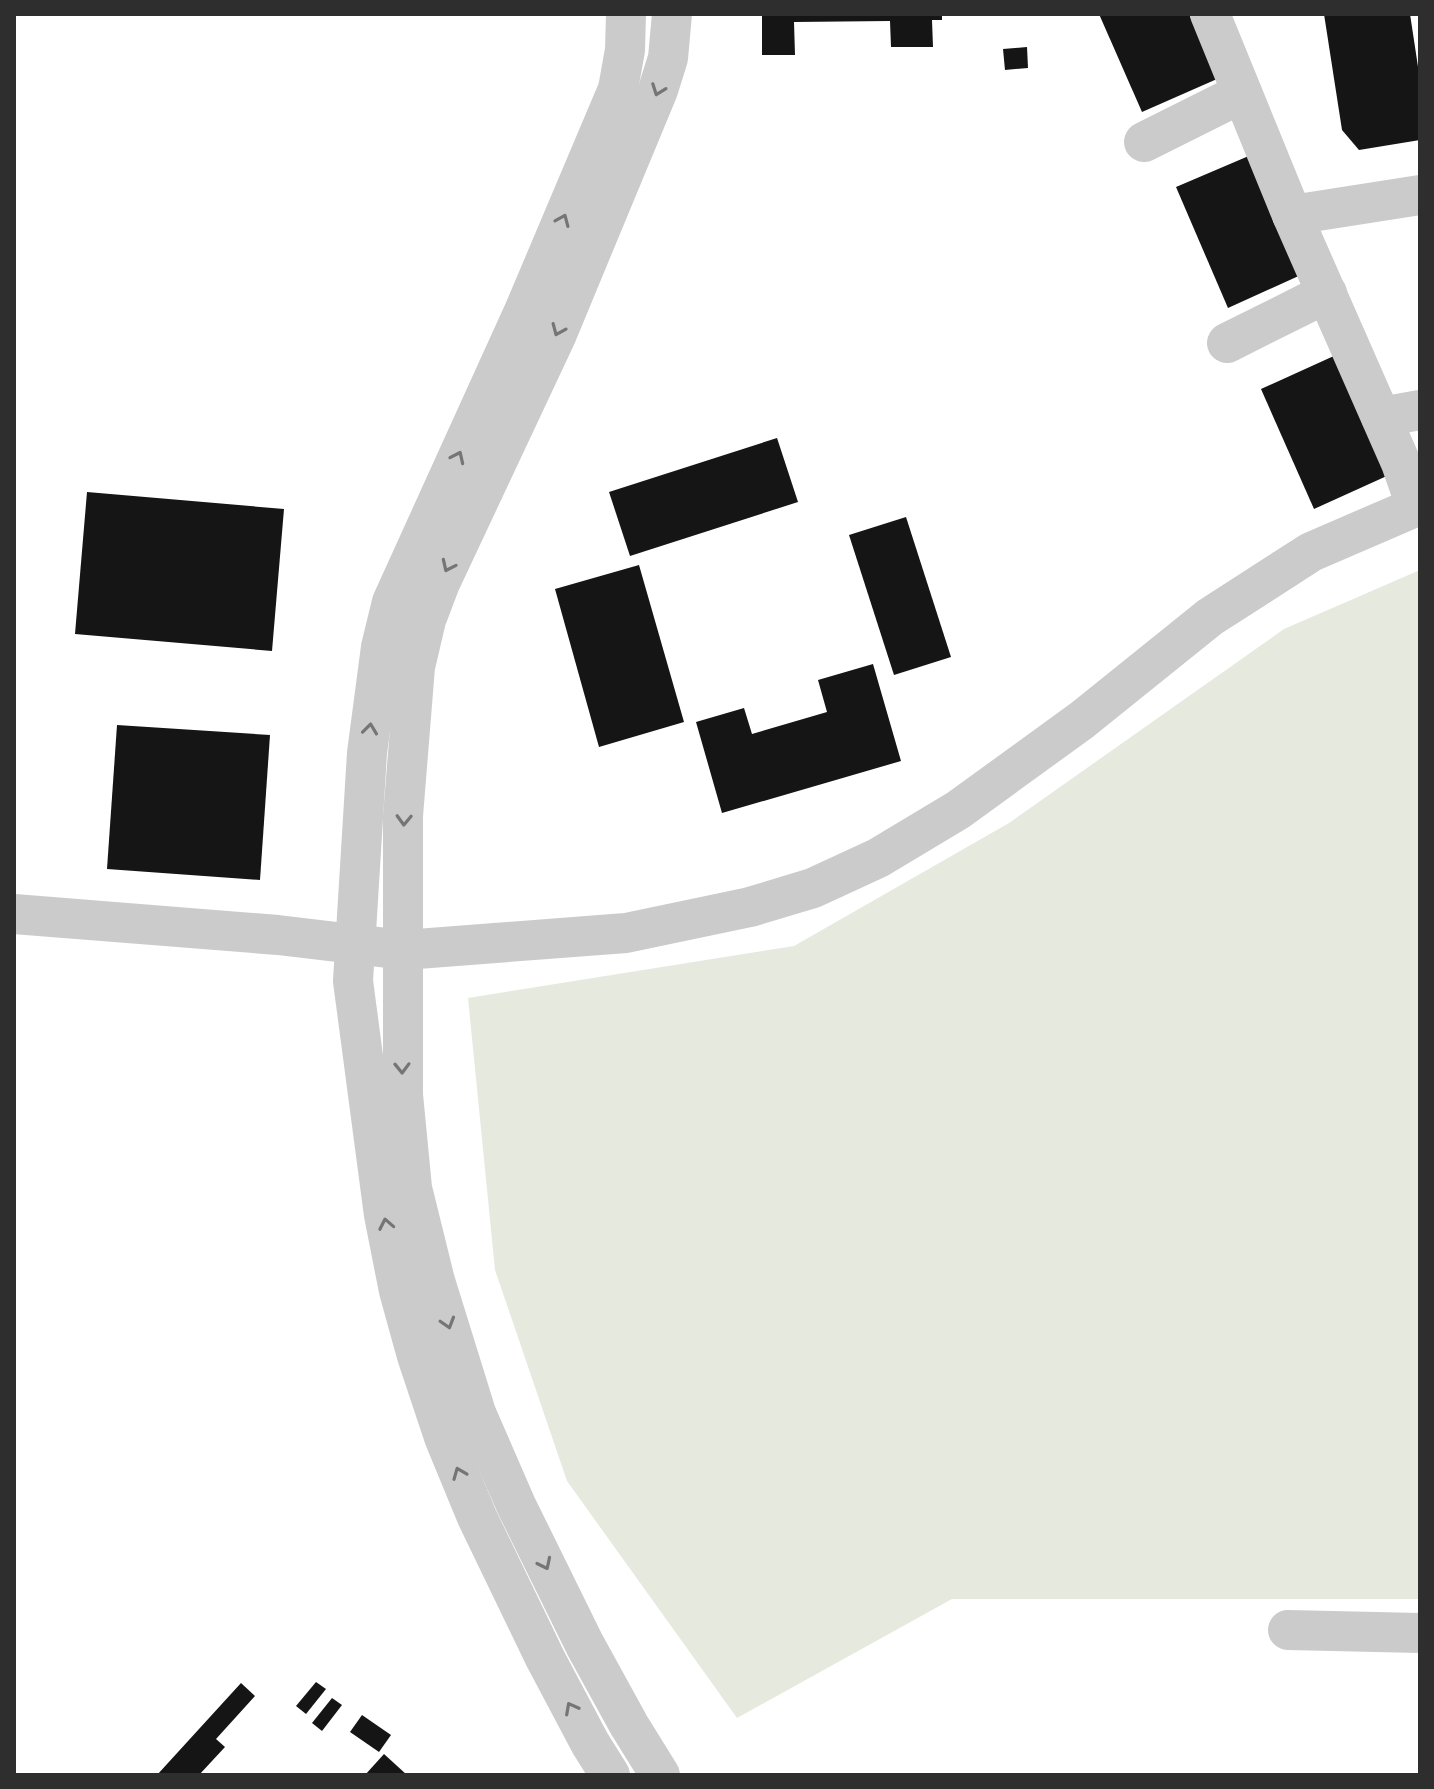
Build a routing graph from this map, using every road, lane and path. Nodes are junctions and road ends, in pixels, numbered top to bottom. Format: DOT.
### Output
graph roads {
  1 [pos="626,14"];
  2 [pos="672,14"];
  3 [pos="1210,14"];
  4 [pos="1242,93"];
  5 [pos="1144,142"];
  6 [pos="1420,195"];
  7 [pos="1292,215"];
  8 [pos="1327,293"];
  9 [pos="1227,343"];
  10 [pos="1420,410"];
  11 [pos="1381,417"];
  12 [pos="1418,505"];
  13 [pos="14,914"];
  14 [pos="354,945"];
  15 [pos="404,950"];
  16 [pos="1288,1630"];
  17 [pos="1420,1633"];
  18 [pos="610,1775"];
  19 [pos="660,1775"];
  14 -- 1 [label="street, one-way"];
  2 -- 15 [label="street, one-way"];
  3 -- 4 [label="street"];
  4 -- 5 [label="street"];
  4 -- 7 [label="street"];
  6 -- 7 [label="street"];
  7 -- 8 [label="street"];
  8 -- 9 [label="street"];
  8 -- 11 [label="street"];
  10 -- 11 [label="street"];
  11 -- 12 [label="street"];
  12 -- 15 [label="street"];
  13 -- 14 [label="street"];
  14 -- 15 [label="street"];
  18 -- 14 [label="street, one-way"];
  15 -- 19 [label="street, one-way"];
  16 -- 17 [label="street"];
}
